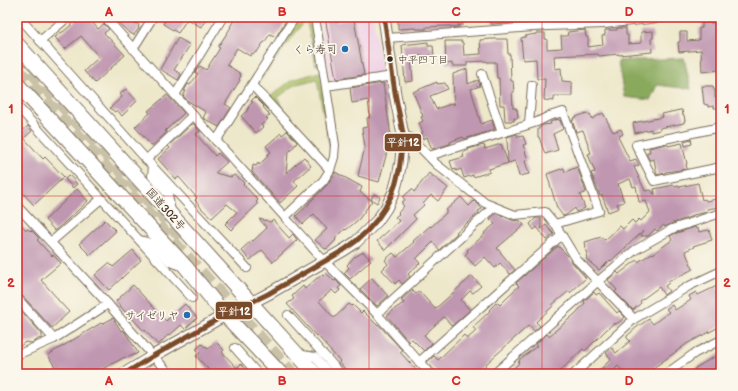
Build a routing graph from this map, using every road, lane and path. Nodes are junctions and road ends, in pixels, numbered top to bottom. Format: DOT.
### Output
graph roads {
  1 [pos="19,17"];
  2 [pos="68,17"];
  3 [pos="105,17"];
  4 [pos="153,17"];
  5 [pos="223,17"];
  6 [pos="295,17"];
  7 [pos="315,17"];
  8 [pos="384,17"];
  9 [pos="545,17"];
  10 [pos="667,17"];
  11 [pos="603,20"];
  12 [pos="548,26"];
  13 [pos="387,38"];
  14 [pos="40,41"];
  15 [pos="17,44"];
  16 [pos="133,49"];
  17 [pos="482,74"];
  18 [pos="393,76"];
  19 [pos="17,84"];
  20 [pos="252,85"];
  21 [pos="532,85"];
  22 [pos="326,86"];
  23 [pos="175,95"];
  24 [pos="17,106"];
  25 [pos="193,115"];
  26 [pos="529,124"];
  27 [pos="721,127"];
  28 [pos="502,133"];
  29 [pos="403,135"];
  30 [pos="216,141"];
  31 [pos="429,156"];
  32 [pos="146,160"];
  33 [pos="153,167"];
  34 [pos="721,167"];
  35 [pos="330,170"];
  36 [pos="101,199"];
  37 [pos="17,206"];
  38 [pos="494,207"];
  39 [pos="721,213"];
  40 [pos="172,216"];
  41 [pos="285,217"];
  42 [pos="555,224"];
  43 [pos="562,235"];
  44 [pos="140,240"];
  45 [pos="51,242"];
  46 [pos="325,262"];
  47 [pos="185,266"];
  48 [pos="247,268"];
  49 [pos="721,271"];
  50 [pos="597,282"];
  51 [pos="17,298"];
  52 [pos="192,298"];
  53 [pos="251,303"];
  54 [pos="108,304"];
  55 [pos="377,314"];
  56 [pos="225,315"];
  57 [pos="288,315"];
  58 [pos="634,319"];
  59 [pos="54,339"];
  60 [pos="721,340"];
  61 [pos="235,348"];
  62 [pos="296,354"];
  63 [pos="17,355"];
  64 [pos="153,356"];
  65 [pos="419,362"];
  66 [pos="124,374"];
  67 [pos="170,374"];
  68 [pos="258,374"];
  69 [pos="281,374"];
  70 [pos="315,374"];
  71 [pos="330,374"];
  72 [pos="341,374"];
  73 [pos="430,374"];
  74 [pos="494,374"];
  75 [pos="574,374"];
  76 [pos="666,374"];
  1 -- 14 [label="street"];
  2 -- 14 [label="street"];
  3 -- 16 [label="street"];
  4 -- 16 [label="street"];
  5 -- 23 [label="street"];
  6 -- 20 [label="street"];
  7 -- 22 [label="street"];
  8 -- 13 [label="street"];
  9 -- 12 [label="street"];
  10 -- 11 [label="street"];
  11 -- 12 [label="street"];
  12 -- 13 [label="street"];
  13 -- 18 [label="street"];
  14 -- 32 [label="street"];
  15 -- 40 [label="highway, 国道302号"];
  16 -- 23 [label="street"];
  17 -- 28 [label="street"];
  18 -- 22 [label="street"];
  18 -- 29 [label="street"];
  19 -- 47 [label="highway"];
  20 -- 30 [label="street"];
  20 -- 35 [label="street"];
  21 -- 26 [label="street"];
  22 -- 35 [label="street"];
  23 -- 25 [label="street"];
  24 -- 36 [label="street"];
  25 -- 30 [label="street"];
  25 -- 32 [label="street"];
  26 -- 28 [label="street"];
  26 -- 42 [label="street"];
  27 -- 34 [label="street"];
  28 -- 31 [label="street"];
  29 -- 31 [label="street"];
  29 -- 46 [label="street"];
  30 -- 41 [label="street"];
  31 -- 38 [label="street"];
  32 -- 33 [label="street"];
  33 -- 40 [label="street"];
  33 -- 48 [label="street"];
  35 -- 41 [label="street"];
  36 -- 44 [label="street"];
  36 -- 45 [label="street"];
  37 -- 45 [label="street"];
  38 -- 42 [label="street"];
  38 -- 55 [label="street"];
  39 -- 50 [label="street"];
  40 -- 53 [label="highway, 国道302号"];
  41 -- 46 [label="street"];
  42 -- 43 [label="street"];
  43 -- 50 [label="street"];
  43 -- 65 [label="street"];
  44 -- 47 [label="street"];
  44 -- 52 [label="street"];
  45 -- 54 [label="street"];
  46 -- 53 [label="street"];
  46 -- 55 [label="street"];
  47 -- 56 [label="highway"];
  49 -- 58 [label="street"];
  50 -- 58 [label="street"];
  50 -- 74 [label="street"];
  51 -- 59 [label="street"];
  53 -- 56 [label="street"];
  53 -- 62 [label="highway, 国道302号"];
  54 -- 59 [label="street"];
  54 -- 64 [label="street"];
  55 -- 65 [label="street"];
  56 -- 64 [label="street"];
  56 -- 69 [label="highway"];
  57 -- 72 [label="street"];
  58 -- 75 [label="street"];
  59 -- 63 [label="street"];
  60 -- 76 [label="street"];
  61 -- 68 [label="street"];
  62 -- 70 [label="highway, 国道302号"];
  62 -- 71 [label="street"];
  64 -- 66 [label="street"];
  64 -- 67 [label="street"];
  65 -- 73 [label="street"];
}
